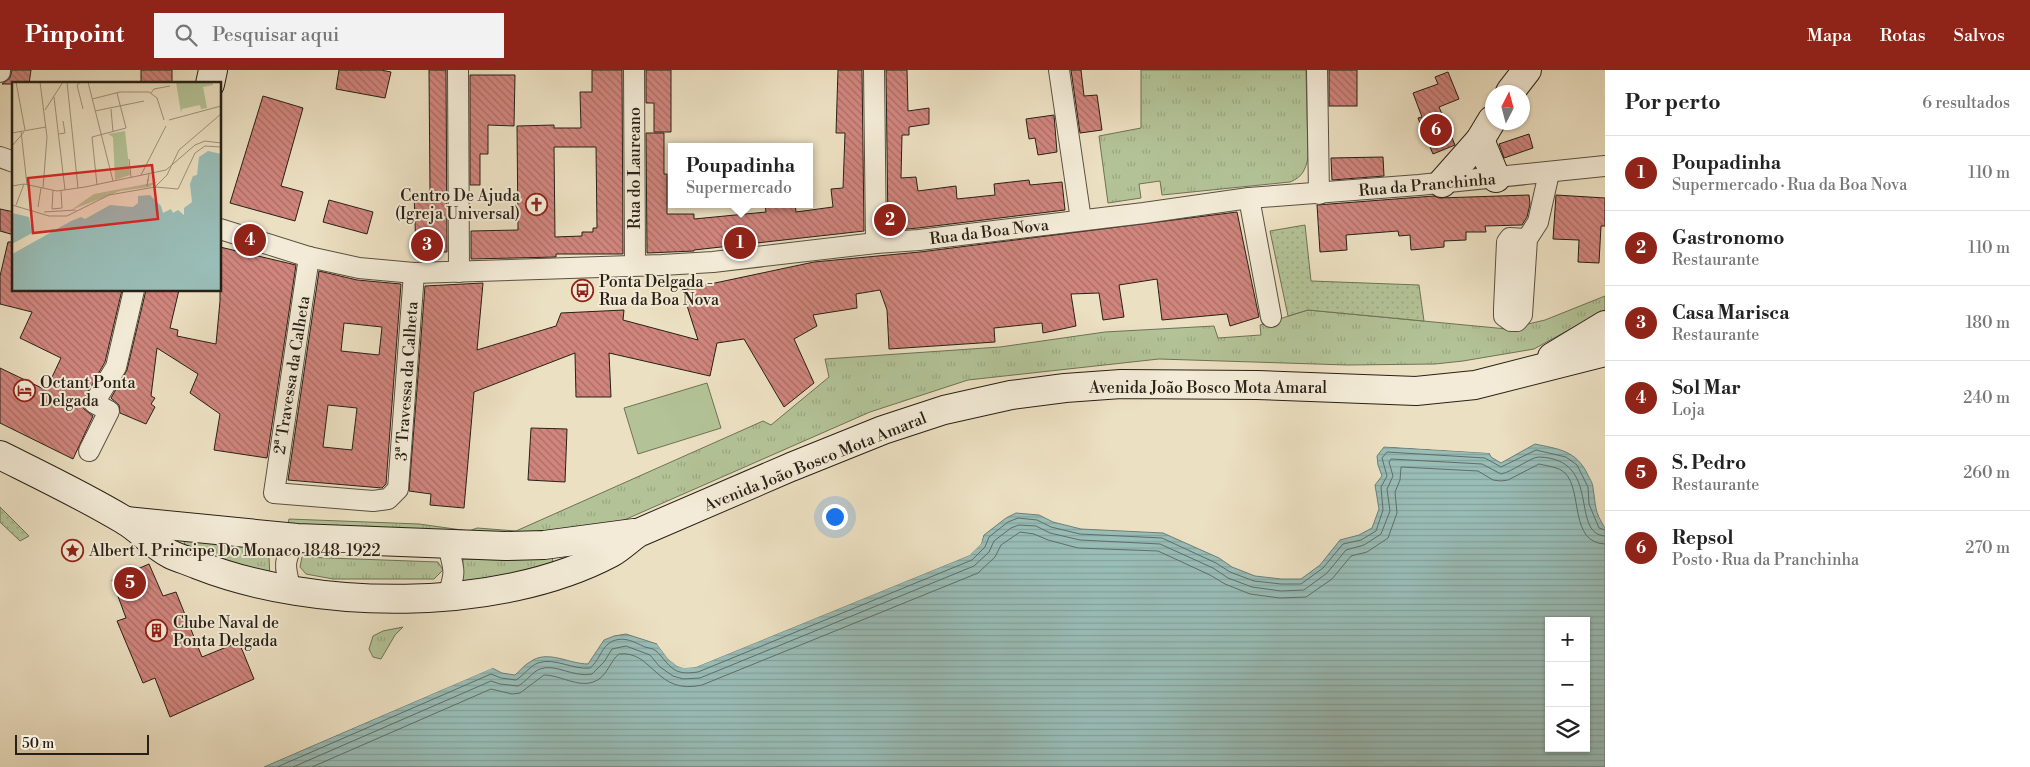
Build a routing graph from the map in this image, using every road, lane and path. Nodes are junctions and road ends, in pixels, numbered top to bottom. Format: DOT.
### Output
graph roads {
  1 [pos="458,70"];
  2 [pos="634,70"];
  3 [pos="874,70"];
  4 [pos="1059,70"];
  5 [pos="1317,70"];
  6 [pos="1527,70"];
  7 [pos="1515,85"];
  8 [pos="1486,130"];
  9 [pos="0,157"];
  10 [pos="12,161"];
  11 [pos="1605,166"];
  12 [pos="1549,173"];
  13 [pos="1496,178"];
  14 [pos="1442,183"];
  15 [pos="1319,194"];
  16 [pos="1249,198"];
  17 [pos="1081,220"];
  18 [pos="221,229"];
  19 [pos="1527,239"];
  20 [pos="876,243"];
  21 [pos="309,257"];
  22 [pos="635,266"];
  23 [pos="459,272"];
  24 [pos="414,273"];
  25 [pos="134,291"];
  26 [pos="1271,317"];
  27 [pos="1605,325"];
  28 [pos="1605,352"];
  29 [pos="1531,370"];
  30 [pos="89,451"];
  31 [pos="0,455"];
  32 [pos="398,489"];
  33 [pos="126,521"];
  34 [pos="638,533"];
  35 [pos="297,538"];
  36 [pos="446,543"];
  37 [pos="292,590"];
  38 [pos="447,597"];
  1 -- 23 [label="street"];
  2 -- 22 [label="street, Rua do Laureano"];
  3 -- 20 [label="street"];
  4 -- 17 [label="street"];
  5 -- 15 [label="street"];
  6 -- 7 [label="main road"];
  8 -- 13 [label="main road"];
  8 -- 14 [label="main road"];
  9 -- 10 [label="street"];
  11 -- 12 [label="street, Rua da Pranchinha"];
  12 -- 13 [label="street, Rua da Pranchinha"];
  12 -- 19 [label="street"];
  13 -- 14 [label="street, Rua da Pranchinha"];
  14 -- 15 [label="street, Rua da Pranchinha"];
  15 -- 16 [label="street, Rua da Pranchinha"];
  16 -- 17 [label="street, Rua da Boa Nova"];
  16 -- 26 [label="street"];
  17 -- 20 [label="street, Rua da Boa Nova"];
  18 -- 21 [label="street, Rua da Boa Nova"];
  20 -- 22 [label="street, Rua da Boa Nova"];
  21 -- 24 [label="street, Rua da Boa Nova"];
  21 -- 32 [label="street, 2ª Travessa da Calheta"];
  22 -- 23 [label="street, Rua da Boa Nova"];
  23 -- 24 [label="street, Rua da Boa Nova"];
  24 -- 32 [label="street, 3ª Travessa da Calheta"];
  25 -- 30 [label="street"];
  27 -- 29 [label="main road, Avenida João Bosco Mota Amaral"];
  28 -- 29 [label="main road, Avenida João Bosco Mota Amaral"];
  29 -- 34 [label="main road, Avenida João Bosco Mota Amaral"];
  31 -- 33 [label="main road, Avenida João Bosco Mota Amaral"];
  33 -- 35 [label="main road, Avenida João Bosco Mota Amaral"];
  33 -- 37 [label="main road, Avenida João Bosco Mota Amaral"];
  34 -- 36 [label="main road, Avenida João Bosco Mota Amaral"];
  34 -- 38 [label="main road, Avenida João Bosco Mota Amaral"];
  35 -- 36 [label="main road, Avenida João Bosco Mota Amaral"];
  35 -- 37 [label="street"];
  36 -- 38 [label="street"];
  37 -- 38 [label="main road, Avenida João Bosco Mota Amaral"];
}
